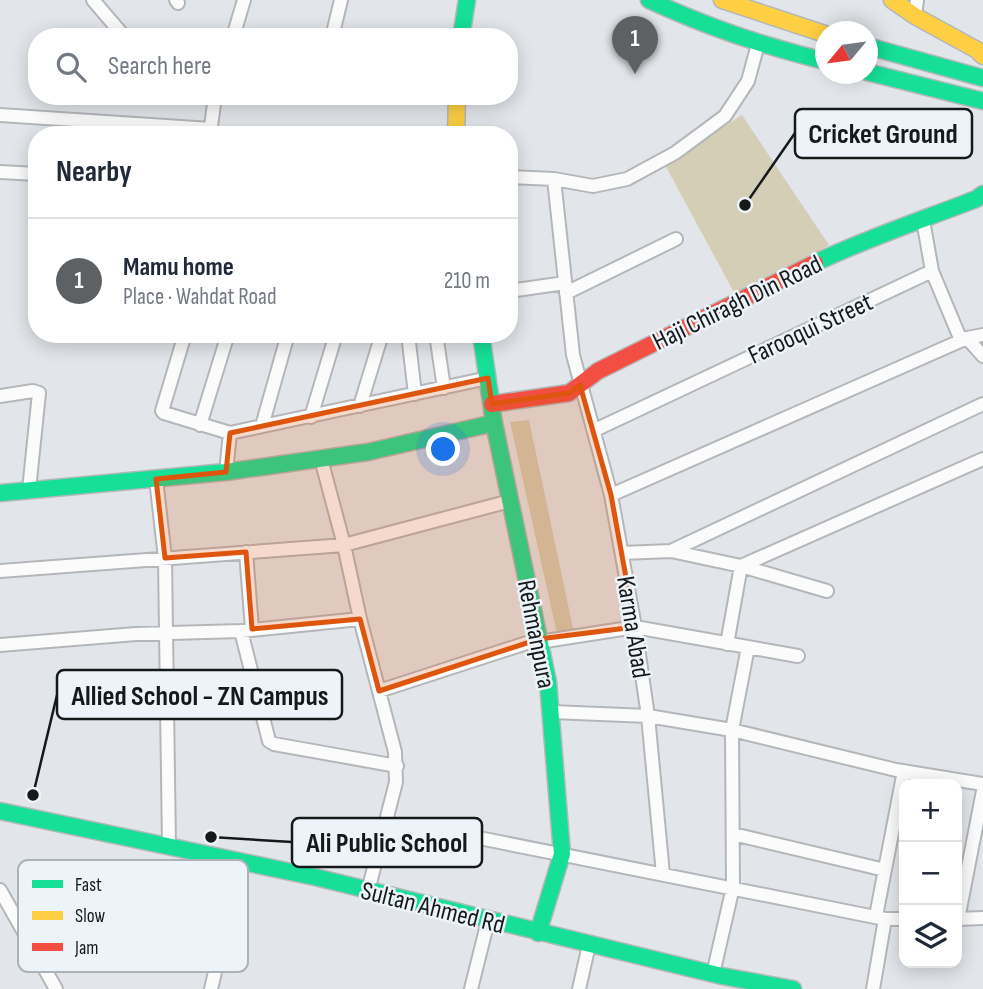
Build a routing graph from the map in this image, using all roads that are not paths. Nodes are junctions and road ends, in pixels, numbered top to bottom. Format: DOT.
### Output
graph roads {
  1 [pos="93,0"];
  2 [pos="244,0"];
  3 [pos="341,0"];
  4 [pos="467,0"];
  5 [pos="649,0"];
  6 [pos="722,0"];
  7 [pos="892,0"];
  8 [pos="916,8"];
  9 [pos="117,28"];
  10 [pos="236,28"];
  11 [pos="334,28"];
  12 [pos="462,28"];
  13 [pos="815,31"];
  14 [pos="758,44"];
  15 [pos="878,49"];
  16 [pos="983,56"];
  17 [pos="815,58"];
  18 [pos="878,75"];
  19 [pos="983,78"];
  20 [pos="983,101"];
  21 [pos="214,105"];
  22 [pos="457,105"];
  23 [pos="0,115"];
  24 [pos="67,120"];
  25 [pos="67,126"];
  26 [pos="139,126"];
  27 [pos="212,126"];
  28 [pos="456,126"];
  29 [pos="0,172"];
  30 [pos="28,174"];
  31 [pos="518,177"];
  32 [pos="554,179"];
  33 [pos="983,194"];
  34 [pos="923,220"];
  35 [pos="676,239"];
  36 [pos="932,271"];
  37 [pos="566,288"];
  38 [pos="518,291"];
  39 [pos="983,335"];
  40 [pos="967,338"];
  41 [pos="181,343"];
  42 [pos="225,343"];
  43 [pos="285,343"];
  44 [pos="333,343"];
  45 [pos="379,343"];
  46 [pos="409,343"];
  47 [pos="437,343"];
  48 [pos="482,343"];
  49 [pos="983,356"];
  50 [pos="488,378"];
  51 [pos="580,385"];
  52 [pos="444,388"];
  53 [pos="415,394"];
  54 [pos="0,396"];
  55 [pos="492,404"];
  56 [pos="983,404"];
  57 [pos="360,406"];
  58 [pos="311,417"];
  59 [pos="494,423"];
  60 [pos="200,425"];
  61 [pos="262,426"];
  62 [pos="595,430"];
  63 [pos="230,433"];
  64 [pos="321,459"];
  65 [pos="983,459"];
  66 [pos="226,472"];
  67 [pos="156,480"];
  68 [pos="29,490"];
  69 [pos="0,493"];
  70 [pos="611,495"];
  71 [pos="510,501"];
  72 [pos="344,545"];
  73 [pos="671,551"];
  74 [pos="246,552"];
  75 [pos="622,553"];
  76 [pos="166,558"];
  77 [pos="741,566"];
  78 [pos="0,571"];
  79 [pos="827,591"];
  80 [pos="359,619"];
  81 [pos="635,626"];
  82 [pos="246,630"];
  83 [pos="166,634"];
  84 [pos="539,640"];
  85 [pos="727,643"];
  86 [pos="0,645"];
  87 [pos="748,648"];
  88 [pos="798,656"];
  89 [pos="379,691"];
  90 [pos="552,712"];
  91 [pos="648,716"];
  92 [pos="732,730"];
  93 [pos="397,766"];
  94 [pos="904,771"];
  95 [pos="983,784"];
  96 [pos="983,791"];
  97 [pos="0,811"];
  98 [pos="449,832"];
  99 [pos="733,834"];
  100 [pos="169,846"];
  101 [pos="562,854"];
  102 [pos="232,860"];
  103 [pos="248,864"];
  104 [pos="885,870"];
  105 [pos="663,874"];
  106 [pos="733,887"];
  107 [pos="0,890"];
  108 [pos="368,891"];
  109 [pos="960,905"];
  110 [pos="880,917"];
  111 [pos="899,919"];
  112 [pos="962,919"];
  113 [pos="982,919"];
  114 [pos="488,920"];
  115 [pos="18,922"];
  116 [pos="538,933"];
  117 [pos="983,934"];
  118 [pos="589,945"];
  119 [pos="46,972"];
  120 [pos="718,980"];
  121 [pos="56,989"];
  122 [pos="471,989"];
  123 [pos="579,989"];
  124 [pos="793,989"];
  125 [pos="873,989"];
  1 -- 9 [label="street"];
  2 -- 10 [label="street"];
  3 -- 11 [label="street"];
  4 -- 12 [label="street"];
  5 -- 14 [label="street"];
  6 -- 13 [label="street"];
  7 -- 8 [label="street"];
  8 -- 16 [label="street"];
  14 -- 17 [label="street"];
  14 -- 32 [label="street"];
  15 -- 19 [label="street"];
  18 -- 20 [label="street"];
  21 -- 27 [label="street"];
  22 -- 28 [label="street"];
  23 -- 24 [label="street"];
  24 -- 25 [label="street"];
  24 -- 26 [label="street"];
  29 -- 30 [label="street"];
  31 -- 32 [label="street"];
  32 -- 37 [label="street, Karma Abad"];
  33 -- 34 [label="street, Haji Chiragh Din Road"];
  34 -- 36 [label="street"];
  34 -- 51 [label="street, Haji Chiragh Din Road"];
  35 -- 37 [label="street"];
  36 -- 40 [label="street"];
  36 -- 62 [label="street, Farooqui Street"];
  37 -- 38 [label="street"];
  37 -- 51 [label="street, Karma Abad"];
  39 -- 40 [label="street"];
  40 -- 49 [label="street"];
  40 -- 70 [label="street"];
  41 -- 60 [label="street"];
  42 -- 60 [label="street"];
  43 -- 61 [label="street"];
  44 -- 58 [label="street"];
  45 -- 57 [label="street"];
  46 -- 53 [label="street"];
  47 -- 52 [label="street"];
  48 -- 50 [label="street, Rehmanpura"];
  50 -- 52 [label="street"];
  50 -- 55 [label="street, Rehmanpura"];
  51 -- 55 [label="street, Haji Chiragh Din Road"];
  51 -- 62 [label="street, Karma Abad"];
  52 -- 53 [label="street"];
  53 -- 57 [label="street"];
  54 -- 68 [label="street"];
  55 -- 59 [label="street, Rehmanpura"];
  56 -- 73 [label="street"];
  57 -- 58 [label="street"];
  58 -- 61 [label="street"];
  59 -- 64 [label="street"];
  59 -- 71 [label="street, Rehmanpura"];
  60 -- 63 [label="street"];
  61 -- 63 [label="street"];
  62 -- 70 [label="street, Karma Abad"];
  63 -- 66 [label="street"];
  64 -- 66 [label="street"];
  64 -- 72 [label="street"];
  65 -- 77 [label="street"];
  66 -- 67 [label="street"];
  67 -- 68 [label="street"];
  67 -- 76 [label="street"];
  68 -- 69 [label="street"];
  70 -- 75 [label="street, Karma Abad"];
  71 -- 72 [label="street"];
  71 -- 84 [label="street, Rehmanpura"];
  72 -- 74 [label="street"];
  72 -- 80 [label="street"];
  73 -- 75 [label="street"];
  73 -- 77 [label="street"];
  74 -- 76 [label="street"];
  74 -- 82 [label="street"];
  75 -- 81 [label="street, Karma Abad"];
  76 -- 78 [label="street"];
  76 -- 83 [label="street"];
  77 -- 79 [label="street"];
  77 -- 85 [label="street"];
  80 -- 82 [label="street"];
  80 -- 89 [label="street"];
  81 -- 84 [label="street"];
  81 -- 85 [label="street"];
  81 -- 91 [label="street, Karma Abad"];
  82 -- 83 [label="street"];
  82 -- 93 [label="street"];
  83 -- 86 [label="street"];
  83 -- 100 [label="street"];
  84 -- 89 [label="street"];
  84 -- 90 [label="street, Rehmanpura"];
  85 -- 87 [label="street"];
  87 -- 88 [label="street"];
  87 -- 92 [label="street"];
  89 -- 93 [label="street"];
  90 -- 91 [label="street"];
  90 -- 101 [label="street, Rehmanpura"];
  91 -- 92 [label="street"];
  91 -- 105 [label="street, Karma Abad"];
  92 -- 94 [label="street"];
  92 -- 99 [label="street"];
  93 -- 108 [label="street"];
  94 -- 95 [label="street"];
  94 -- 104 [label="street"];
  96 -- 109 [label="street"];
  97 -- 100 [label="street, Sultan Ahmed Rd"];
  98 -- 101 [label="street"];
  99 -- 104 [label="street"];
  99 -- 106 [label="street"];
  100 -- 102 [label="street, Sultan Ahmed Rd"];
  101 -- 105 [label="street"];
  101 -- 116 [label="street, Rehmanpura"];
  103 -- 108 [label="street, Sultan Ahmed Rd"];
  104 -- 110 [label="street"];
  105 -- 106 [label="street"];
  106 -- 110 [label="street"];
  106 -- 120 [label="street"];
  107 -- 115 [label="street"];
  108 -- 114 [label="street, Sultan Ahmed Rd"];
  110 -- 111 [label="street"];
  110 -- 125 [label="street"];
  112 -- 113 [label="street"];
  113 -- 117 [label="street"];
  114 -- 116 [label="street, Sultan Ahmed Rd"];
  114 -- 122 [label="street"];
  116 -- 118 [label="street, Sultan Ahmed Rd"];
  118 -- 120 [label="street, Sultan Ahmed Rd"];
  118 -- 123 [label="street"];
  119 -- 121 [label="street"];
  120 -- 124 [label="street, Sultan Ahmed Rd"];
}
